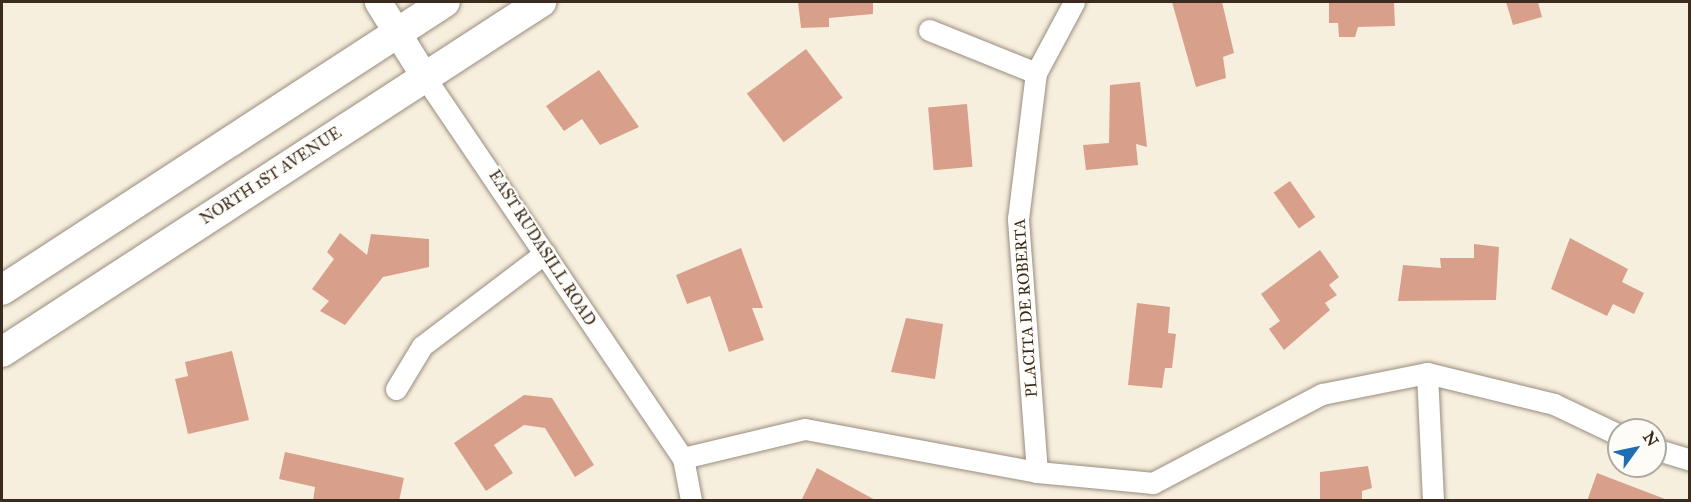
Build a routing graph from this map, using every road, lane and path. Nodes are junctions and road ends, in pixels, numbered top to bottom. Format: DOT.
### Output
graph roads {
  1 [pos="378,2"];
  2 [pos="446,2"];
  3 [pos="541,2"];
  4 [pos="1074,2"];
  5 [pos="929,30"];
  6 [pos="398,32"];
  7 [pos="1036,73"];
  8 [pos="424,76"];
  9 [pos="545,253"];
  10 [pos="2,290"];
  11 [pos="2,352"];
  12 [pos="1427,373"];
  13 [pos="396,389"];
  14 [pos="1607,429"];
  15 [pos="1667,453"];
  16 [pos="683,458"];
  17 [pos="1689,460"];
  18 [pos="1038,472"];
  19 [pos="691,501"];
  20 [pos="1433,501"];
  1 -- 6 [label="street, EAST RUDASILL ROAD"];
  2 -- 6 [label="main road"];
  3 -- 8 [label="main road, NORTH 1ST AVENUE"];
  4 -- 7 [label="street, PLACITA DE ROBERTA"];
  5 -- 7 [label="street"];
  6 -- 8 [label="street, EAST RUDASILL ROAD"];
  6 -- 10 [label="main road"];
  7 -- 18 [label="street, PLACITA DE ROBERTA"];
  8 -- 9 [label="street, EAST RUDASILL ROAD"];
  8 -- 11 [label="main road, NORTH 1ST AVENUE"];
  9 -- 13 [label="street"];
  9 -- 16 [label="street, EAST RUDASILL ROAD"];
  12 -- 14 [label="street"];
  12 -- 18 [label="street"];
  12 -- 20 [label="street"];
  15 -- 17 [label="street"];
  16 -- 18 [label="street"];
  16 -- 19 [label="street, EAST RUDASILL ROAD"];
}
